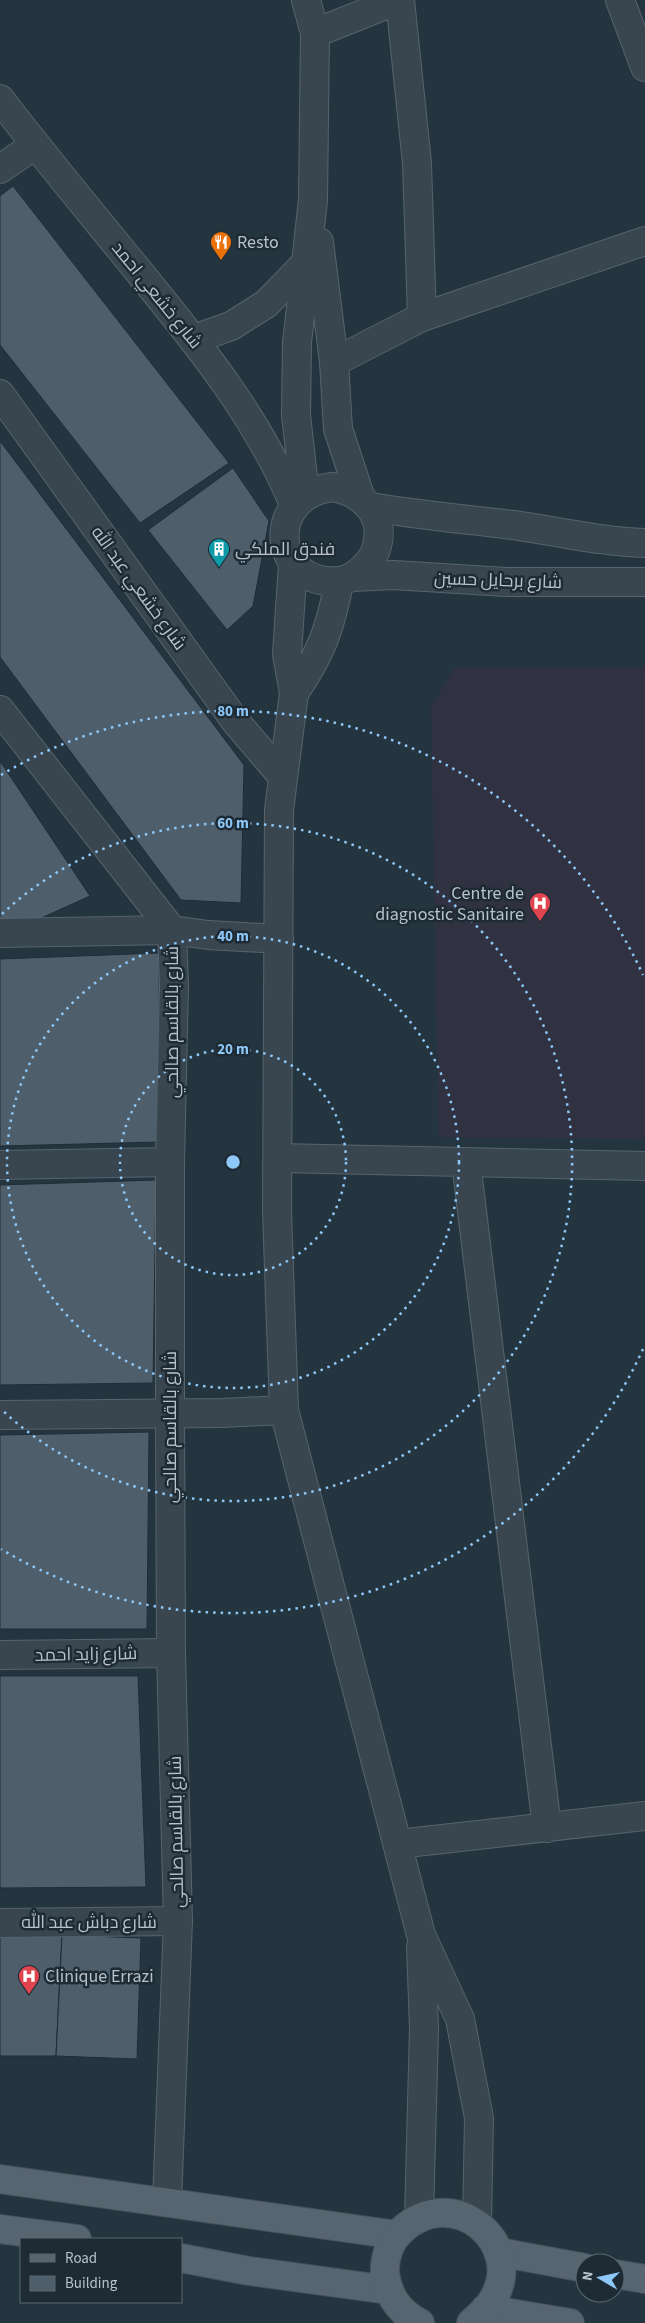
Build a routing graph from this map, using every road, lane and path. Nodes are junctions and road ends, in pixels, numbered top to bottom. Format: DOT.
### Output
graph roads {
  1 [pos="306,0"];
  2 [pos="399,0"];
  3 [pos="620,0"];
  4 [pos="315,33"];
  5 [pos="645,67"];
  6 [pos="0,99"];
  7 [pos="35,145"];
  8 [pos="0,169"];
  9 [pos="313,200"];
  10 [pos="645,241"];
  11 [pos="306,263"];
  12 [pos="422,317"];
  13 [pos="194,339"];
  14 [pos="334,362"];
  15 [pos="0,394"];
  16 [pos="300,500"];
  17 [pos="365,501"];
  18 [pos="645,544"];
  19 [pos="293,563"];
  20 [pos="345,580"];
  21 [pos="645,582"];
  22 [pos="294,693"];
  23 [pos="0,710"];
  24 [pos="284,777"];
  25 [pos="172,930"];
  26 [pos="0,933"];
  27 [pos="279,939"];
  28 [pos="278,1158"];
  29 [pos="170,1162"];
  30 [pos="466,1162"];
  31 [pos="0,1165"];
  32 [pos="645,1166"];
  33 [pos="284,1410"];
  34 [pos="170,1412"];
  35 [pos="0,1414"];
  36 [pos="171,1653"];
  37 [pos="0,1654"];
  38 [pos="645,1816"];
  39 [pos="547,1828"];
  40 [pos="398,1844"];
  41 [pos="178,1922"];
  42 [pos="0,1923"];
  43 [pos="421,1935"];
  44 [pos="0,2180"];
  45 [pos="167,2202"];
  46 [pos="419,2218"];
  47 [pos="477,2223"];
  48 [pos="0,2229"];
  49 [pos="397,2235"];
  50 [pos="69,2238"];
  51 [pos="498,2252"];
  52 [pos="182,2258"];
  53 [pos="575,2266"];
  54 [pos="625,2276"];
  55 [pos="645,2279"];
  56 [pos="403,2312"];
  57 [pos="478,2316"];
  58 [pos="570,2323"];
  1 -- 4 [label="street"];
  2 -- 4 [label="street"];
  2 -- 12 [label="street"];
  3 -- 5 [label="street"];
  4 -- 9 [label="street"];
  6 -- 7 [label="street, شارع خشعي احمد"];
  7 -- 8 [label="street"];
  7 -- 13 [label="street, شارع خشعي احمد"];
  9 -- 11 [label="street"];
  9 -- 14 [label="street"];
  10 -- 12 [label="street"];
  11 -- 13 [label="street"];
  11 -- 16 [label="street"];
  12 -- 14 [label="street"];
  13 -- 16 [label="street, شارع خشعي احمد"];
  14 -- 17 [label="street"];
  15 -- 24 [label="street, شارع خشعي عبد الله"];
  16 -- 17 [label="street"];
  16 -- 19 [label="street"];
  17 -- 18 [label="street"];
  17 -- 20 [label="street"];
  19 -- 20 [label="street"];
  19 -- 22 [label="street"];
  20 -- 21 [label="street, شارع برحايل حسين"];
  20 -- 22 [label="street"];
  22 -- 24 [label="street"];
  23 -- 25 [label="street, شارع بالقاسم صالحي"];
  24 -- 27 [label="street"];
  25 -- 26 [label="street"];
  25 -- 27 [label="street"];
  25 -- 29 [label="street, شارع بالقاسم صالحي"];
  27 -- 28 [label="street"];
  28 -- 30 [label="street"];
  28 -- 33 [label="street"];
  29 -- 31 [label="street"];
  29 -- 34 [label="street, شارع بالقاسم صالحي"];
  30 -- 32 [label="street"];
  30 -- 39 [label="street"];
  33 -- 34 [label="street"];
  33 -- 40 [label="street"];
  34 -- 35 [label="street"];
  34 -- 36 [label="street, شارع بالقاسم صالحي"];
  36 -- 37 [label="street, شارع زايد احمد"];
  36 -- 41 [label="street, شارع بالقاسم صالحي"];
  38 -- 39 [label="street"];
  39 -- 40 [label="street"];
  40 -- 43 [label="street"];
  41 -- 42 [label="street, شارع دباش عبد الله"];
  41 -- 45 [label="street, شارع بالقاسم صالحي"];
  43 -- 46 [label="street"];
  43 -- 47 [label="street"];
  44 -- 45 [label="main road"];
  45 -- 49 [label="main road"];
  46 -- 47 [label="main road"];
  46 -- 49 [label="main road"];
  47 -- 51 [label="main road"];
  48 -- 50 [label="main road"];
  49 -- 56 [label="main road"];
  51 -- 53 [label="main road"];
  51 -- 57 [label="main road"];
  52 -- 56 [label="main road"];
  54 -- 55 [label="main road"];
  57 -- 58 [label="main road"];
}
